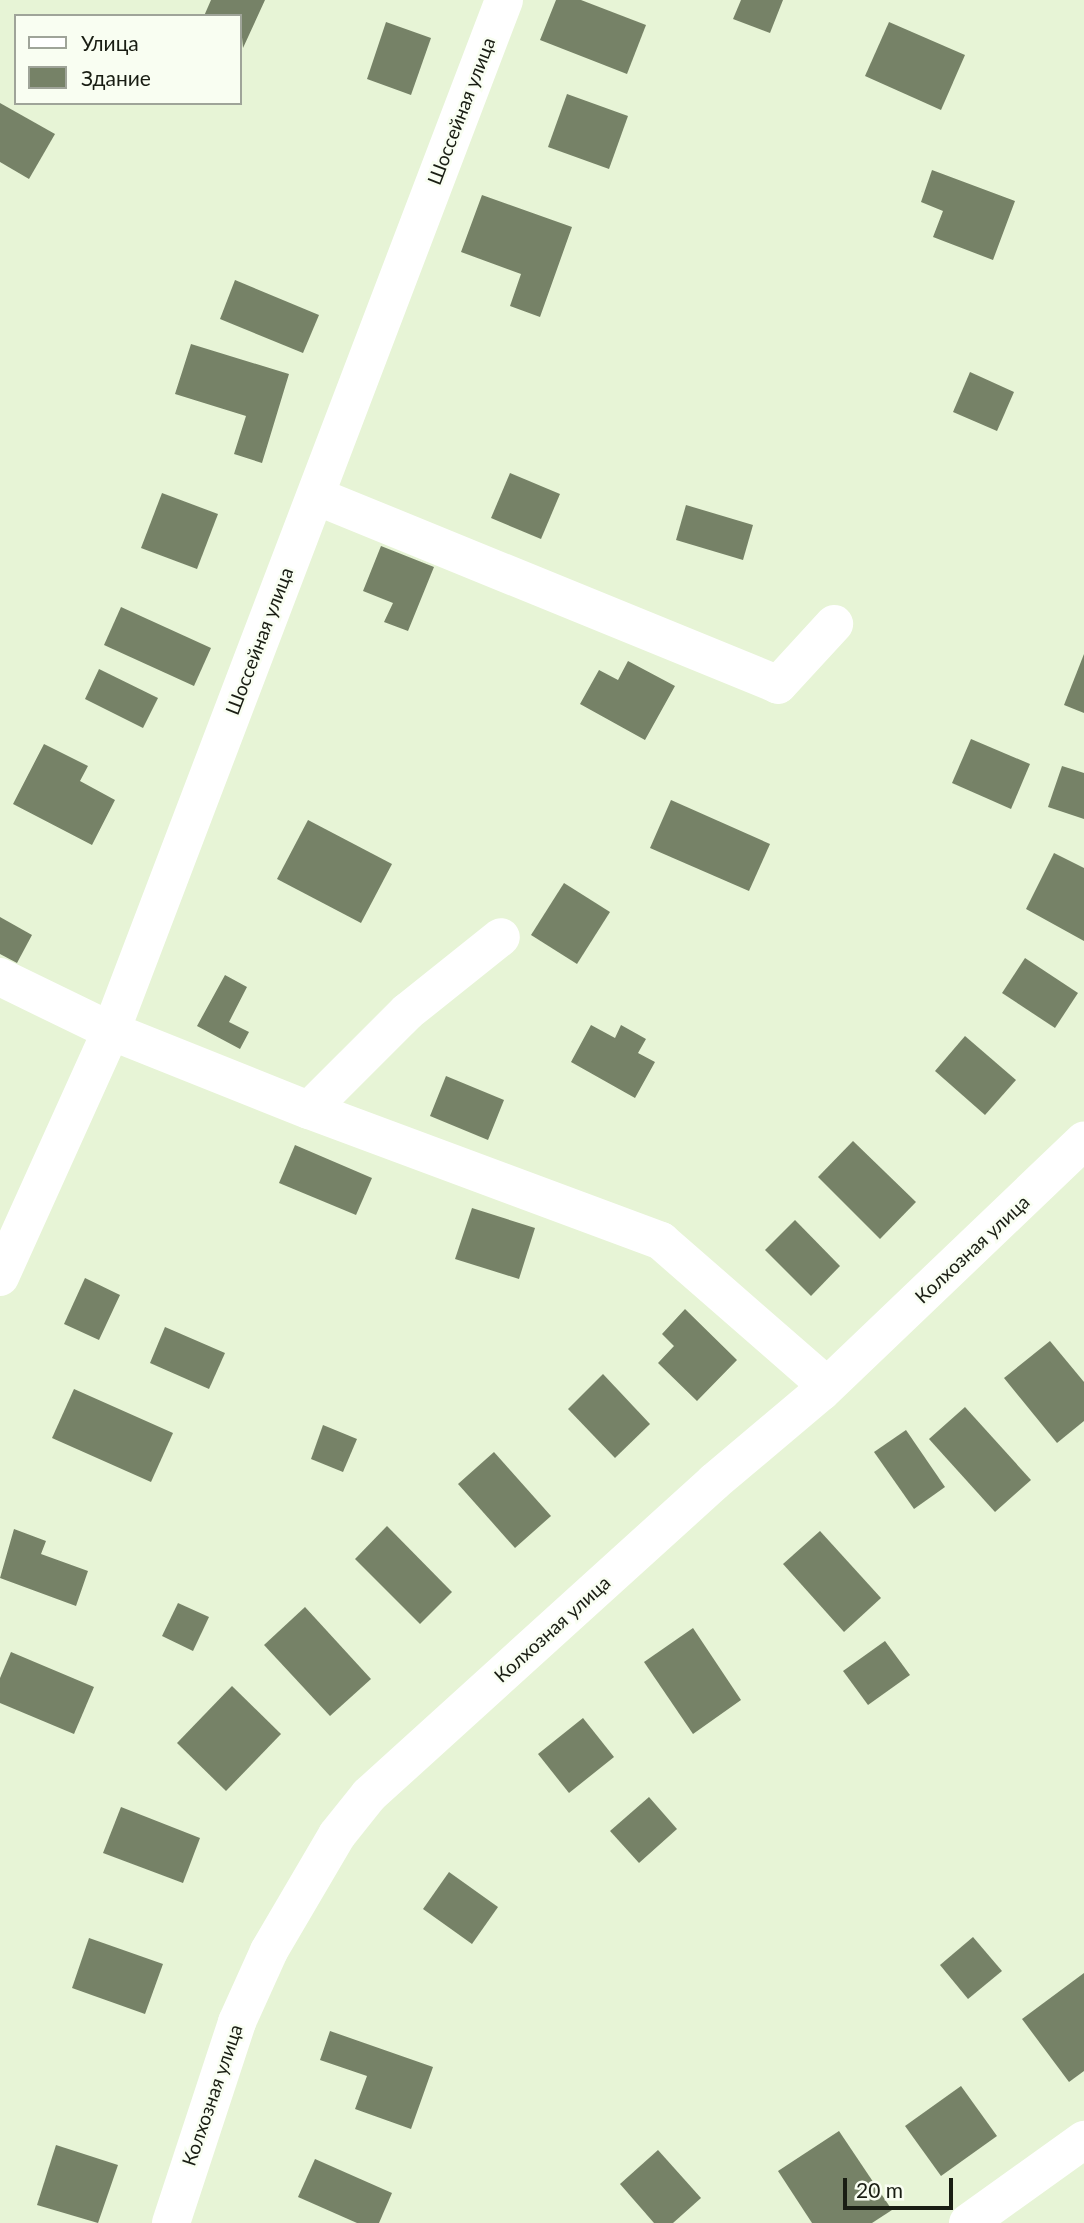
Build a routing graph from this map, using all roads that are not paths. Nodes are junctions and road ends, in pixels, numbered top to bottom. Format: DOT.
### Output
graph roads {
  1 [pos="504,0"];
  2 [pos="316,496"];
  3 [pos="834,624"];
  4 [pos="501,937"];
  5 [pos="0,978"];
  6 [pos="111,1031"];
  7 [pos="309,1110"];
  8 [pos="1084,1141"];
  9 [pos="0,1276"];
  10 [pos="827,1386"];
  11 [pos="1084,2140"];
  12 [pos="171,2223"];
  13 [pos="968,2223"];
  1 -- 2 [label="street, Шоссейная улица"];
  2 -- 3 [label="street"];
  2 -- 6 [label="street, Шоссейная улица"];
  4 -- 7 [label="street"];
  5 -- 6 [label="street"];
  6 -- 7 [label="street"];
  6 -- 9 [label="street, Шоссейная улица"];
  7 -- 10 [label="street"];
  8 -- 10 [label="street, Колхозная улица"];
  10 -- 12 [label="street, Колхозная улица"];
  11 -- 13 [label="street"];
}
